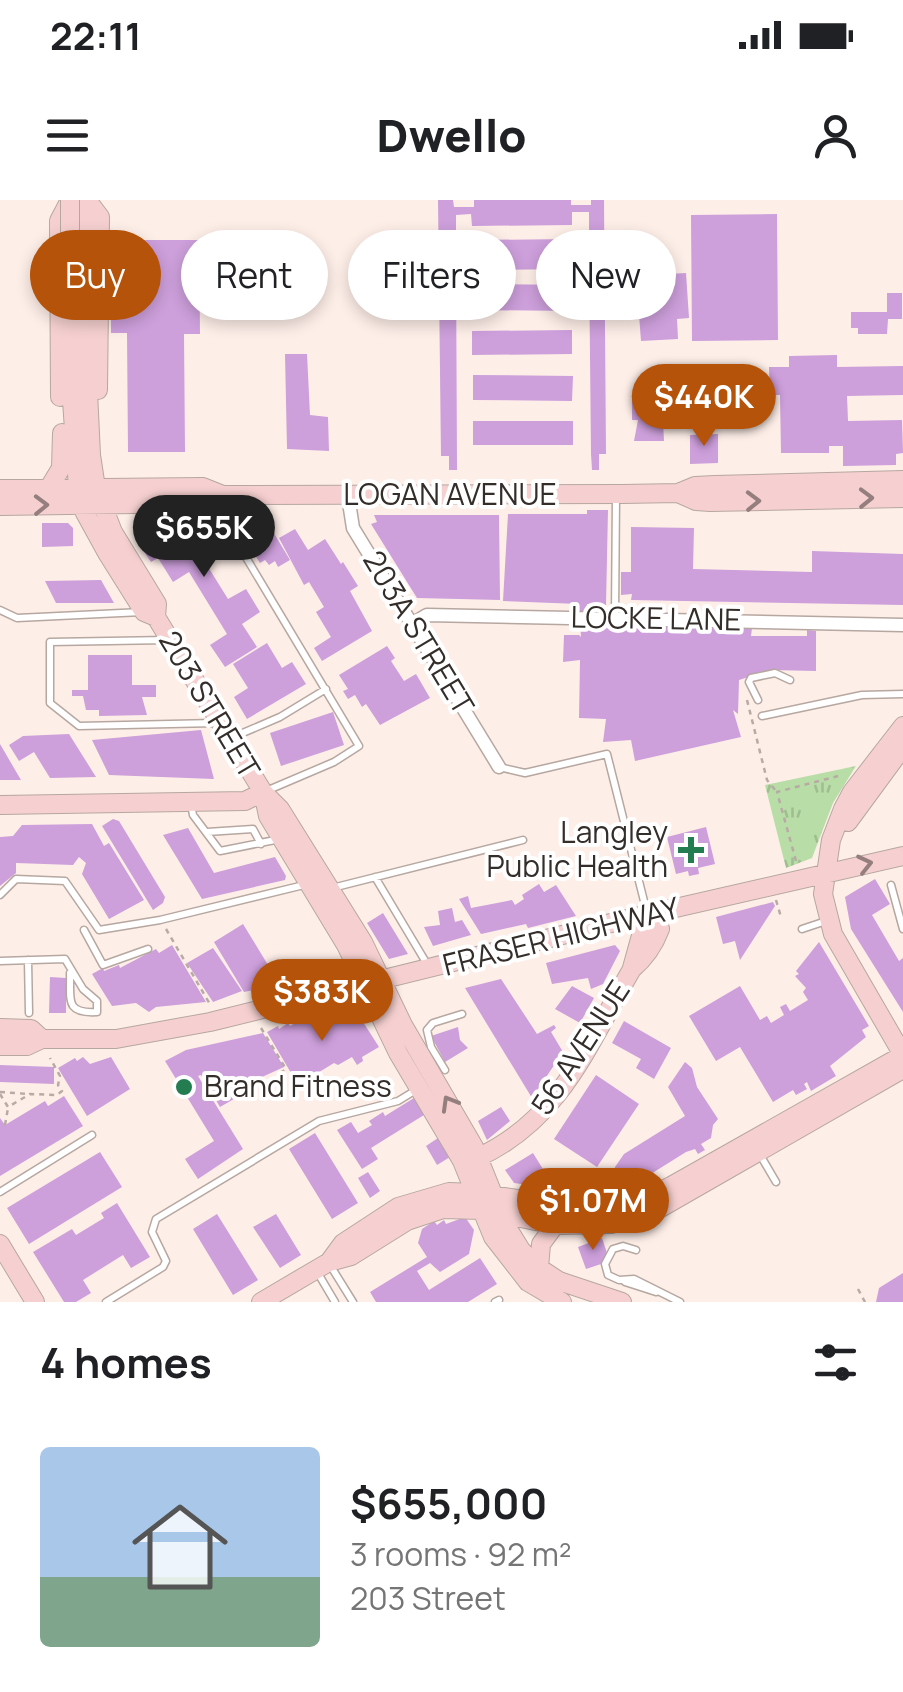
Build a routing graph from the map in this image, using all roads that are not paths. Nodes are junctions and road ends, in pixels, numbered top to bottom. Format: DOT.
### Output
graph roads {
  1 [pos="70,200"];
  2 [pos="86,200"];
  3 [pos="76,230"];
  4 [pos="79,230"];
  5 [pos="74,320"];
  6 [pos="83,320"];
  7 [pos="90,425"];
  8 [pos="903,480"];
  9 [pos="49,488"];
  10 [pos="0,489"];
  11 [pos="678,492"];
  12 [pos="616,494"];
  13 [pos="223,495"];
  14 [pos="89,496"];
  15 [pos="348,496"];
  16 [pos="903,498"];
  17 [pos="131,505"];
  18 [pos="0,506"];
  19 [pos="113,532"];
  20 [pos="0,610"];
  21 [pos="150,614"];
  22 [pos="615,618"];
  23 [pos="412,624"];
  24 [pos="903,625"];
  25 [pos="170,640"];
  26 [pos="790,680"];
  27 [pos="326,689"];
  28 [pos="903,694"];
  29 [pos="758,700"];
  30 [pos="762,716"];
  31 [pos="903,726"];
  32 [pos="225,731"];
  33 [pos="903,747"];
  34 [pos="499,767"];
  35 [pos="263,792"];
  36 [pos="191,802"];
  37 [pos="0,805"];
  38 [pos="206,832"];
  39 [pos="282,839"];
  40 [pos="524,840"];
  41 [pos="261,844"];
  42 [pos="903,856"];
  43 [pos="827,874"];
  44 [pos="374,877"];
  45 [pos="310,884"];
  46 [pos="891,885"];
  47 [pos="332,888"];
  48 [pos="0,896"];
  49 [pos="647,914"];
  50 [pos="828,921"];
  51 [pos="802,929"];
  52 [pos="84,930"];
  53 [pos="903,930"];
  54 [pos="148,949"];
  55 [pos="28,960"];
  56 [pos="0,961"];
  57 [pos="430,969"];
  58 [pos="70,972"];
  59 [pos="373,982"];
  60 [pos="29,1013"];
  61 [pos="462,1014"];
  62 [pos="0,1028"];
  63 [pos="42,1038"];
  64 [pos="0,1046"];
  65 [pos="903,1055"];
  66 [pos="903,1068"];
  67 [pos="446,1070"];
  68 [pos="419,1088"];
  69 [pos="92,1134"];
  70 [pos="753,1141"];
  71 [pos="471,1159"];
  72 [pos="776,1182"];
  73 [pos="0,1192"];
  74 [pos="449,1192"];
  75 [pos="488,1203"];
  76 [pos="555,1224"];
  77 [pos="1,1247"];
  78 [pos="636,1250"];
  79 [pos="322,1265"];
  80 [pos="539,1268"];
  81 [pos="35,1302"];
  82 [pos="106,1302"];
  83 [pos="261,1302"];
  84 [pos="336,1302"];
  85 [pos="354,1302"];
  86 [pos="562,1302"];
  87 [pos="622,1302"];
  88 [pos="680,1302"];
  1 -- 3 [label="main road, bridge"];
  1 -- 9 [label="main road"];
  2 -- 4 [label="main road"];
  2 -- 7 [label="main road"];
  5 -- 14 [label="main road"];
  6 -- 7 [label="main road"];
  7 -- 14 [label="main road"];
  8 -- 11 [label="main road, LOGAN AVENUE"];
  9 -- 10 [label="main road, LOGAN AVENUE"];
  9 -- 14 [label="main road, LOGAN AVENUE"];
  11 -- 12 [label="main road, LOGAN AVENUE"];
  11 -- 16 [label="main road, LOGAN AVENUE, one-way"];
  12 -- 15 [label="main road, LOGAN AVENUE"];
  12 -- 22 [label="lane"];
  13 -- 14 [label="main road, LOGAN AVENUE"];
  13 -- 15 [label="main road, LOGAN AVENUE"];
  13 -- 17 [label="main road, LOGAN AVENUE"];
  13 -- 27 [label="lane"];
  14 -- 17 [label="main road, LOGAN AVENUE"];
  18 -- 14 [label="main road, LOGAN AVENUE, one-way"];
  14 -- 19 [label="main road, 203 STREET"];
  14 -- 21 [label="main road, 203 STREET"];
  15 -- 23 [label="street, 203A STREET"];
  17 -- 19 [label="main road"];
  19 -- 21 [label="main road, 203 STREET"];
  20 -- 21 [label="lane"];
  21 -- 25 [label="main road, 203 STREET"];
  22 -- 23 [label="street, LOCKE LANE"];
  22 -- 24 [label="street, LOCKE LANE"];
  23 -- 34 [label="street, 203A STREET"];
  25 -- 32 [label="main road, 203 STREET"];
  25 -- 32 [label="lane"];
  26 -- 29 [label="lane"];
  27 -- 32 [label="lane"];
  27 -- 35 [label="lane"];
  28 -- 30 [label="lane"];
  31 -- 43 [label="main road"];
  32 -- 35 [label="main road, 203 STREET"];
  33 -- 43 [label="main road"];
  34 -- 49 [label="lane"];
  35 -- 36 [label="main road"];
  35 -- 39 [label="main road, 203 STREET"];
  35 -- 47 [label="main road, 203 STREET"];
  36 -- 37 [label="main road"];
  36 -- 38 [label="lane"];
  38 -- 41 [label="lane"];
  38 -- 41 [label="lane"];
  39 -- 41 [label="lane"];
  39 -- 45 [label="main road, 203 STREET"];
  40 -- 44 [label="lane"];
  43 -- 42 [label="main road, FRASER HIGHWAY, one-way"];
  43 -- 49 [label="main road, FRASER HIGHWAY"];
  43 -- 50 [label="main road"];
  44 -- 47 [label="lane"];
  44 -- 57 [label="lane"];
  45 -- 48 [label="lane"];
  45 -- 59 [label="main road, 203 STREET"];
  46 -- 53 [label="lane"];
  47 -- 59 [label="main road, 203 STREET"];
  49 -- 57 [label="main road, FRASER HIGHWAY"];
  49 -- 71 [label="main road, 56 AVENUE"];
  50 -- 51 [label="lane"];
  50 -- 65 [label="main road"];
  52 -- 54 [label="lane"];
  55 -- 56 [label="lane"];
  55 -- 58 [label="lane"];
  55 -- 60 [label="lane"];
  57 -- 59 [label="main road, FRASER HIGHWAY"];
  58 -- 58 [label="lane"];
  59 -- 63 [label="main road, FRASER HIGHWAY"];
  59 -- 68 [label="main road, 203 STREET"];
  71 -- 59 [label="main road, 203 STREET, one-way"];
  61 -- 67 [label="lane"];
  62 -- 63 [label="main road, FRASER HIGHWAY"];
  63 -- 64 [label="main road, FRASER HIGHWAY"];
  65 -- 70 [label="main road"];
  66 -- 70 [label="main road"];
  68 -- 71 [label="main road, 203 STREET"];
  68 -- 82 [label="lane"];
  69 -- 73 [label="lane"];
  70 -- 72 [label="lane"];
  70 -- 75 [label="main road"];
  70 -- 76 [label="main road"];
  71 -- 74 [label="main road"];
  71 -- 75 [label="main road, 203 STREET"];
  74 -- 75 [label="main road"];
  74 -- 79 [label="main road"];
  75 -- 76 [label="main road"];
  75 -- 79 [label="main road"];
  75 -- 80 [label="main road, 203 STREET"];
  75 -- 86 [label="main road, 203 STREET"];
  76 -- 80 [label="main road"];
  77 -- 81 [label="main road"];
  78 -- 88 [label="lane"];
  79 -- 83 [label="main road"];
  79 -- 84 [label="lane"];
  79 -- 85 [label="lane"];
  80 -- 87 [label="main road, 203 STREET"];
}
